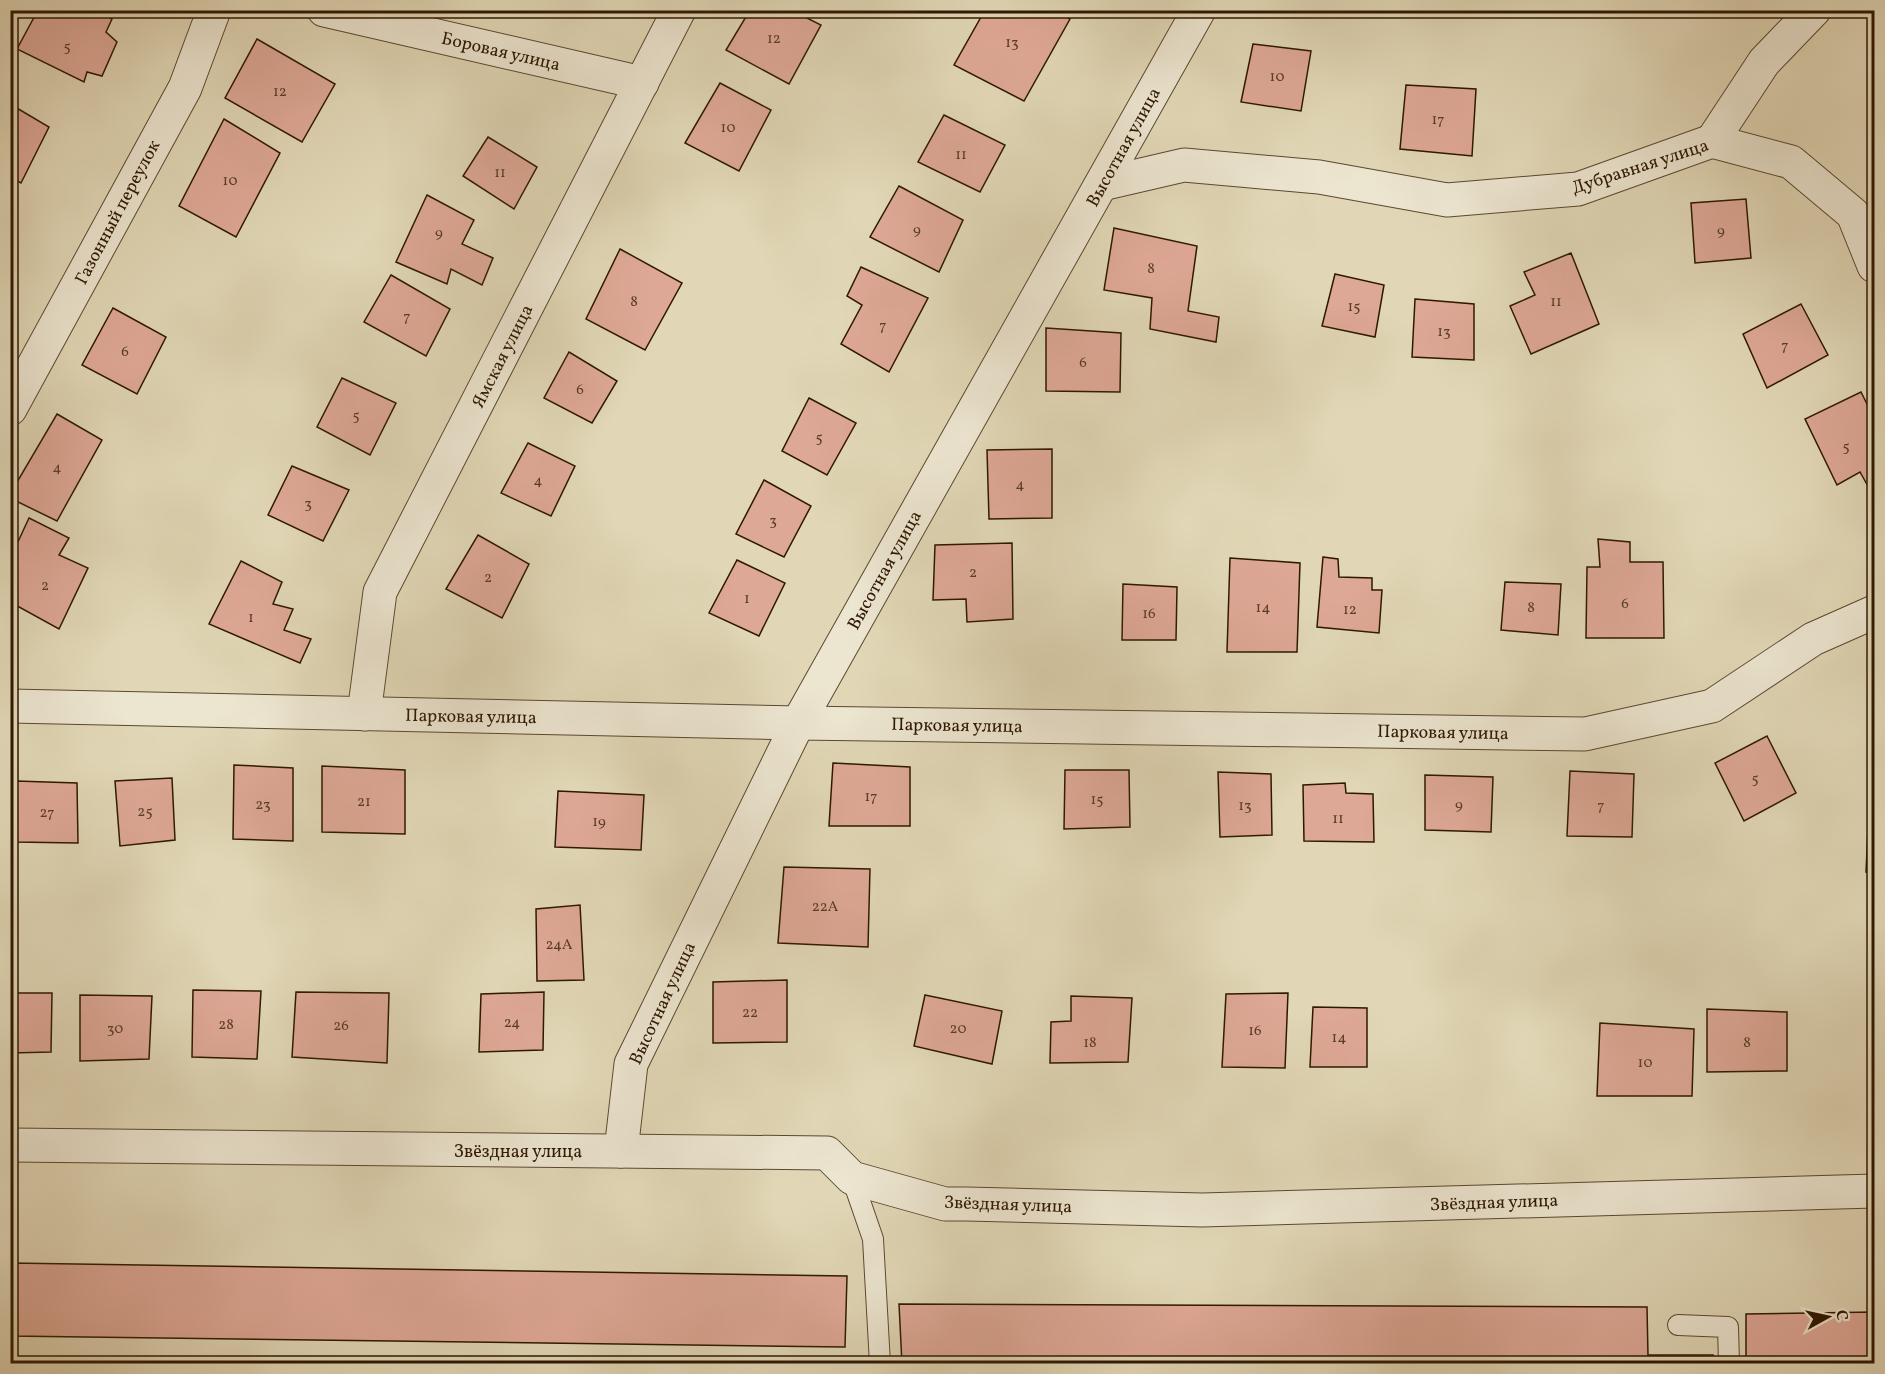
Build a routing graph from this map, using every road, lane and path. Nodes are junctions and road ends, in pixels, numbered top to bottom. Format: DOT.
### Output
graph roads {
  1 [pos="214,10"];
  2 [pos="324,10"];
  3 [pos="679,10"];
  4 [pos="1200,10"];
  5 [pos="1814,10"];
  6 [pos="642,83"];
  7 [pos="1712,141"];
  8 [pos="1102,184"];
  9 [pos="1875,266"];
  10 [pos="10,409"];
  11 [pos="1875,612"];
  12 [pos="10,706"];
  13 [pos="364,714"];
  14 [pos="798,723"];
  15 [pos="10,1145"];
  16 [pos="621,1151"];
  17 [pos="852,1178"];
  18 [pos="1875,1191"];
  19 [pos="1678,1325"];
  20 [pos="880,1364"];
  21 [pos="1729,1364"];
  1 -- 10 [label="street, Газонный переулок"];
  2 -- 6 [label="street, Боровая улица"];
  3 -- 6 [label="street, Ямская улица"];
  4 -- 8 [label="street, Высотная улица"];
  5 -- 7 [label="street"];
  6 -- 13 [label="street, Ямская улица"];
  7 -- 8 [label="street, Дубравная улица"];
  7 -- 9 [label="street, Дубравная улица"];
  8 -- 14 [label="street, Высотная улица"];
  11 -- 14 [label="street, Парковая улица"];
  12 -- 13 [label="street, Парковая улица"];
  13 -- 14 [label="street, Парковая улица"];
  14 -- 16 [label="street, Высотная улица"];
  15 -- 16 [label="street, Звёздная улица"];
  16 -- 17 [label="street, Звёздная улица"];
  17 -- 18 [label="street, Звёздная улица"];
  17 -- 20 [label="lane"];
  19 -- 21 [label="lane"];
}
